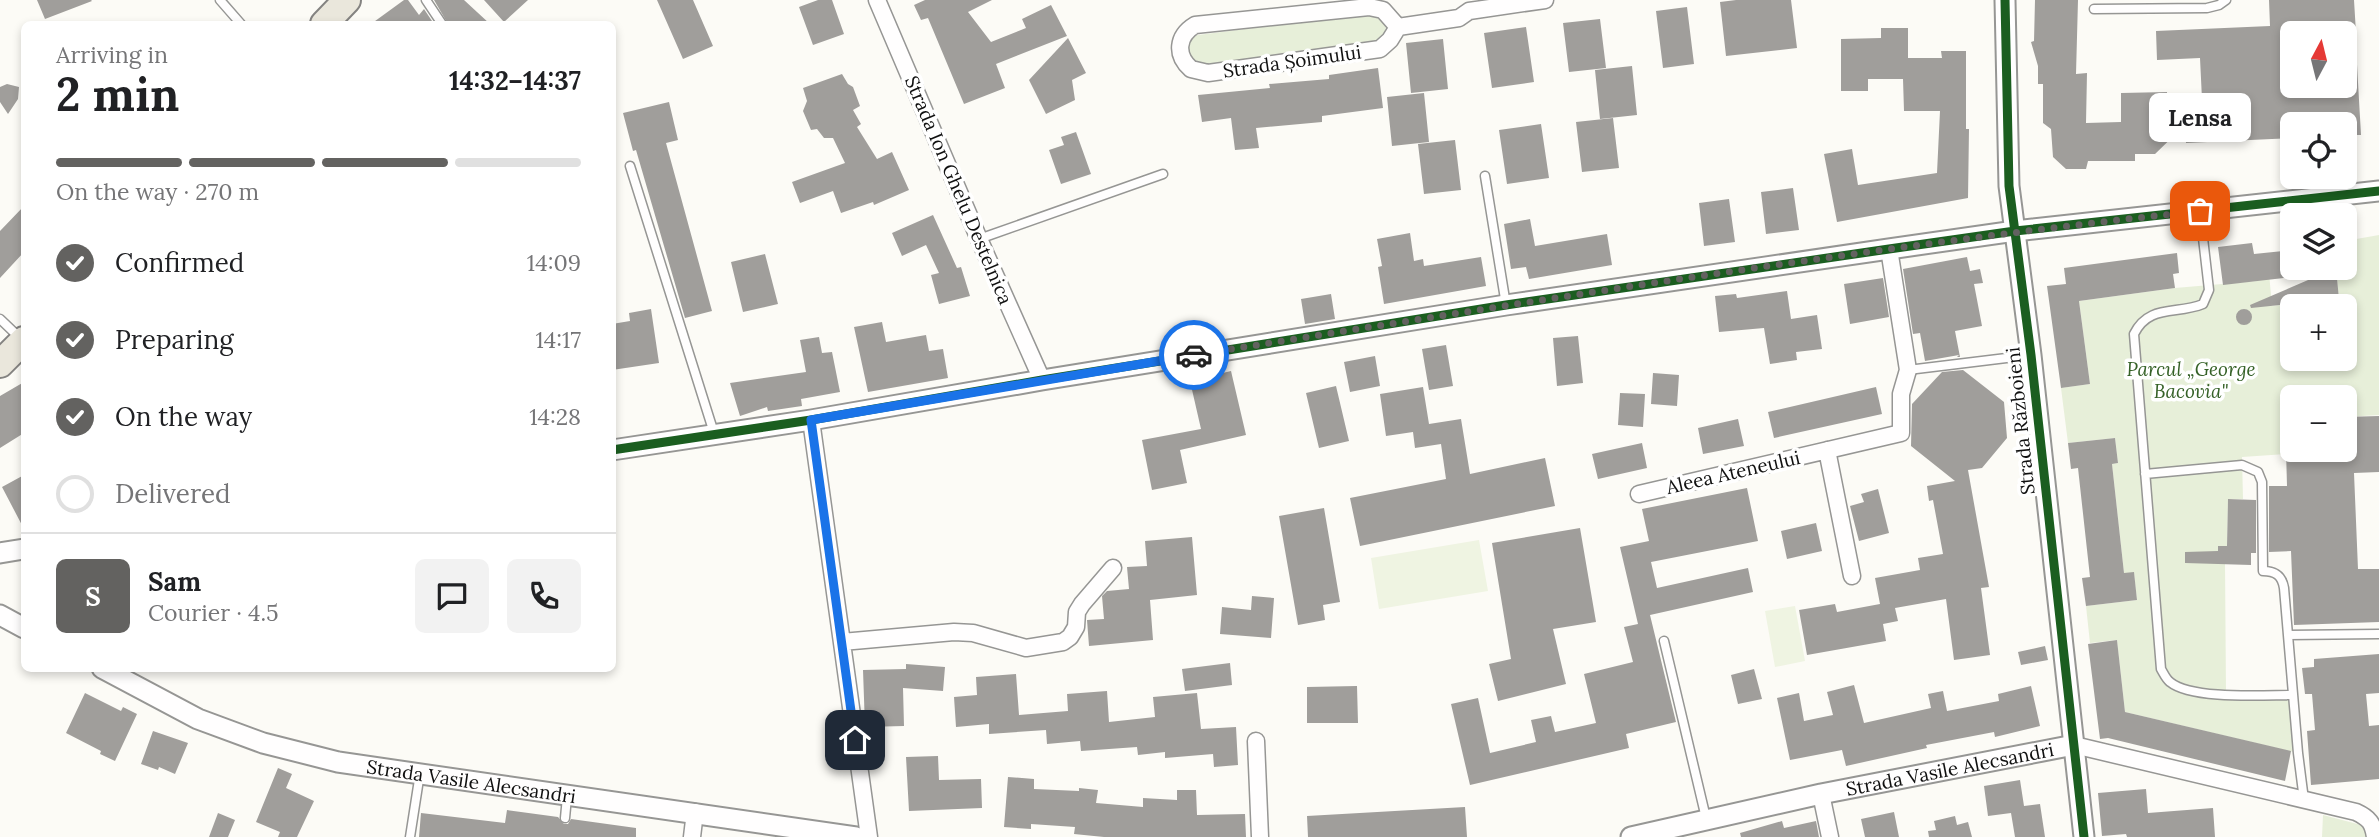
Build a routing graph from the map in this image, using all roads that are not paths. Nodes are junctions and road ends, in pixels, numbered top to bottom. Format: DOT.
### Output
graph roads {
  1 [pos="220,0"];
  2 [pos="347,0"];
  3 [pos="426,0"];
  4 [pos="877,0"];
  5 [pos="1545,0"];
  6 [pos="2005,0"];
  7 [pos="2226,0"];
  8 [pos="1468,5"];
  9 [pos="2094,9"];
  10 [pos="239,21"];
  11 [pos="327,21"];
  12 [pos="440,21"];
  13 [pos="1398,27"];
  14 [pos="630,166"];
  15 [pos="1163,174"];
  16 [pos="1485,176"];
  17 [pos="2379,191"];
  18 [pos="2200,211"];
  19 [pos="2015,231"];
  20 [pos="979,239"];
  21 [pos="1889,249"];
  22 [pos="1506,305"];
  23 [pos="0,319"];
  24 [pos="21,338"];
  25 [pos="21,344"];
  26 [pos="2031,355"];
  27 [pos="0,364"];
  28 [pos="1908,370"];
  29 [pos="1042,380"];
  30 [pos="811,420"];
  31 [pos="714,433"];
  32 [pos="616,449"];
  33 [pos="1827,450"];
  34 [pos="2145,474"];
  35 [pos="1639,494"];
  36 [pos="21,549"];
  37 [pos="0,553"];
  38 [pos="1113,568"];
  39 [pos="1852,576"];
  40 [pos="0,615"];
  41 [pos="21,626"];
  42 [pos="2379,634"];
  43 [pos="2288,635"];
  44 [pos="1664,641"];
  45 [pos="842,642"];
  46 [pos="110,672"];
  47 [pos="2293,695"];
  48 [pos="1256,741"];
  49 [pos="2074,746"];
  50 [pos="420,774"];
  51 [pos="567,794"];
  52 [pos="1821,794"];
  53 [pos="2304,800"];
  54 [pos="695,812"];
  55 [pos="565,818"];
  56 [pos="1707,821"];
  57 [pos="1677,833"];
  58 [pos="410,837"];
  59 [pos="692,837"];
  60 [pos="856,837"];
  61 [pos="869,837"];
  62 [pos="1260,837"];
  63 [pos="1631,837"];
  64 [pos="1830,837"];
  65 [pos="2084,837"];
  66 [pos="2375,837"];
  1 -- 10 [label="lane"];
  2 -- 11 [label="main road"];
  3 -- 12 [label="lane"];
  4 -- 20 [label="street, Strada Ion Ghelu Destelnica"];
  5 -- 8 [label="street"];
  6 -- 19 [label="street, Strada Războieni"];
  7 -- 9 [label="lane"];
  8 -- 13 [label="street"];
  13 -- 13 [label="street, Strada Șoimului"];
  14 -- 31 [label="lane"];
  15 -- 20 [label="lane"];
  16 -- 22 [label="lane"];
  17 -- 18 [label="street"];
  18 -- 19 [label="street"];
  18 -- 34 [label="lane"];
  19 -- 21 [label="street"];
  19 -- 26 [label="street, Strada Războieni"];
  20 -- 29 [label="street, Strada Ion Ghelu Destelnica"];
  21 -- 22 [label="street"];
  21 -- 28 [label="street, Aleea Ateneului"];
  22 -- 29 [label="street"];
  23 -- 24 [label="lane"];
  25 -- 27 [label="main road"];
  26 -- 28 [label="lane"];
  26 -- 49 [label="street, Strada Războieni"];
  28 -- 33 [label="street, Aleea Ateneului"];
  29 -- 30 [label="street"];
  30 -- 31 [label="street"];
  30 -- 45 [label="street"];
  31 -- 32 [label="street"];
  33 -- 35 [label="street, Aleea Ateneului"];
  33 -- 39 [label="street, Aleea Ateneului"];
  34 -- 43 [label="lane"];
  34 -- 47 [label="lane"];
  36 -- 37 [label="street"];
  38 -- 45 [label="street"];
  40 -- 41 [label="street"];
  42 -- 43 [label="lane"];
  43 -- 47 [label="lane"];
  44 -- 56 [label="lane"];
  45 -- 61 [label="street"];
  46 -- 50 [label="street, Strada Vasile Alecsandri"];
  47 -- 53 [label="lane"];
  48 -- 62 [label="street"];
  49 -- 52 [label="street, Strada Vasile Alecsandri"];
  49 -- 53 [label="street, Strada Vasile Alecsandri"];
  49 -- 65 [label="street, Strada Războieni"];
  50 -- 51 [label="street, Strada Vasile Alecsandri"];
  50 -- 58 [label="lane"];
  51 -- 54 [label="street, Strada Vasile Alecsandri"];
  51 -- 55 [label="lane"];
  52 -- 56 [label="street, Strada Vasile Alecsandri"];
  52 -- 64 [label="street"];
  53 -- 66 [label="street, Strada Vasile Alecsandri"];
  54 -- 59 [label="street"];
  54 -- 60 [label="street, Strada Vasile Alecsandri"];
  56 -- 57 [label="street, Strada Vasile Alecsandri"];
  57 -- 63 [label="street, Strada Vasile Alecsandri"];
}
